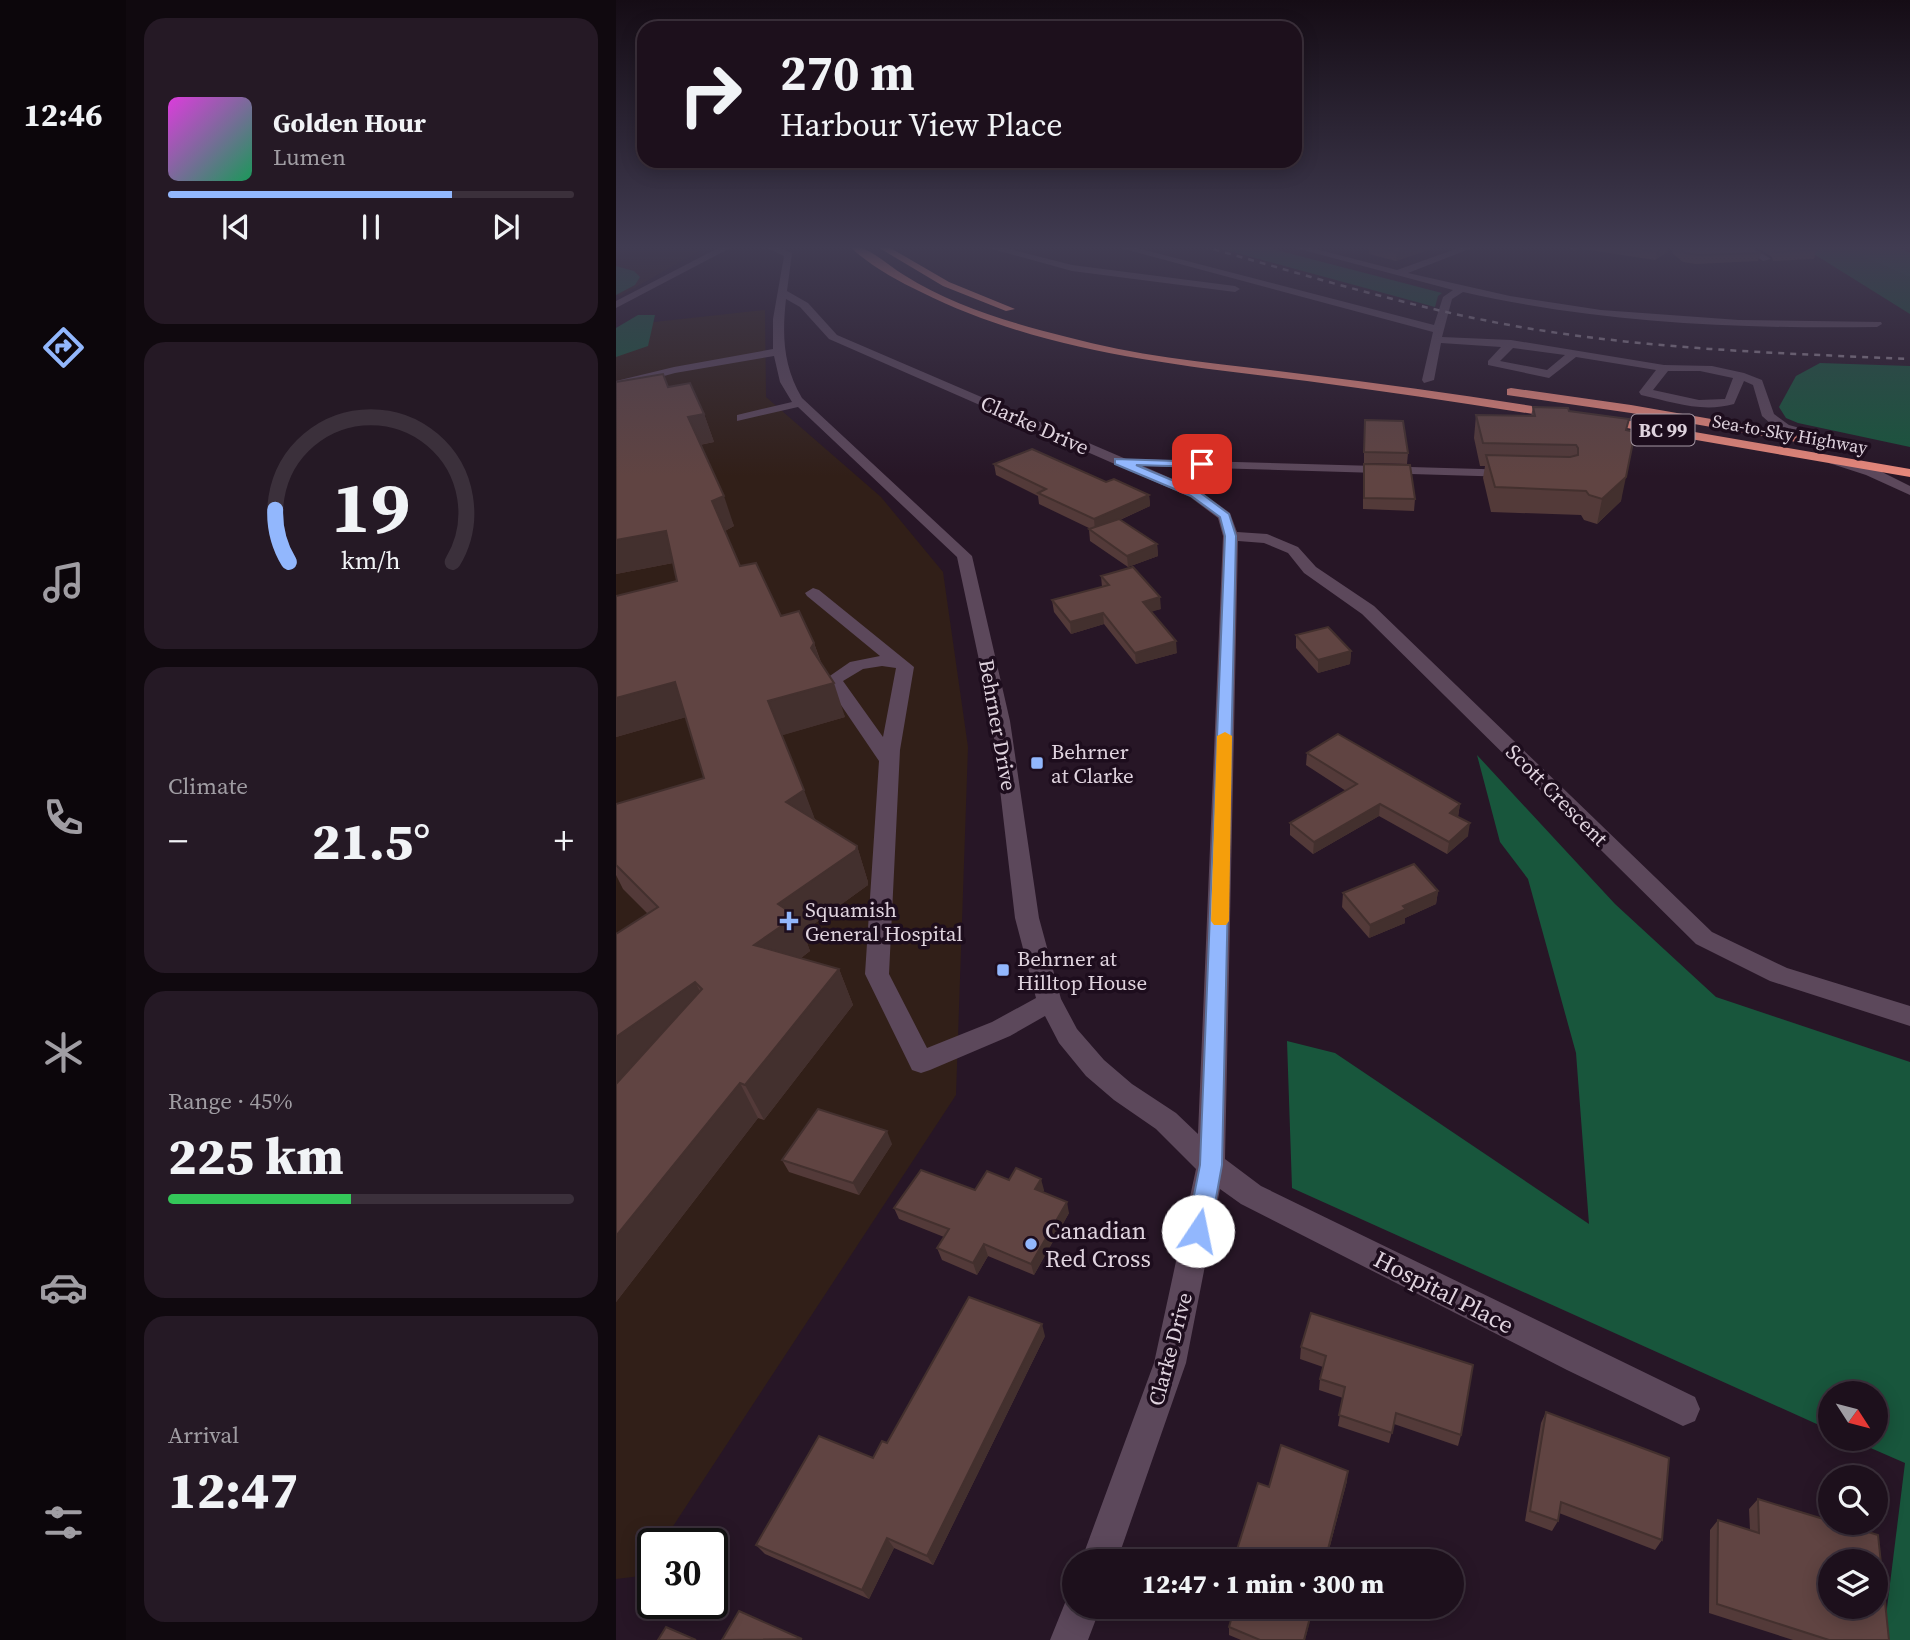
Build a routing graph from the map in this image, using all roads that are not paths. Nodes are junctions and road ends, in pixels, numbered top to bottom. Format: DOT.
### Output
graph roads {
  1 [pos="779,323"];
  2 [pos="820,323"];
  3 [pos="1008,323"];
  4 [pos="1395,323"];
  5 [pos="1441,323"];
  6 [pos="1697,323"];
  7 [pos="1877,324"];
  8 [pos="1438,335"];
  9 [pos="1076,341"];
  10 [pos="1511,343"];
  11 [pos="777,352"];
  12 [pos="1573,354"];
  13 [pos="1664,368"];
  14 [pos="1740,375"];
  15 [pos="1427,380"];
  16 [pos="616,385"];
  17 [pos="1492,389"];
  18 [pos="797,404"];
  19 [pos="737,418"];
  20 [pos="1872,452"];
  21 [pos="1825,457"];
  22 [pos="1910,460"];
  23 [pos="1118,462"];
  24 [pos="1524,473"];
  25 [pos="1910,473"];
  26 [pos="1910,491"];
  27 [pos="1231,536"];
  28 [pos="813,593"];
  29 [pos="901,664"];
  30 [pos="889,760"];
  31 [pos="1050,1002"];
  32 [pos="1910,1016"];
  33 [pos="1211,1165"];
  34 [pos="1683,1409"];
  35 [pos="1103,1549"];
  36 [pos="1077,1619"];
  37 [pos="1069,1640"];
  1 -- 11 [label="street"];
  2 -- 23 [label="street, Clarke Drive"];
  3 -- 9 [label="highway, Sea-to-Sky Highway / BC 99"];
  4 -- 8 [label="street"];
  5 -- 8 [label="street"];
  6 -- 7 [label="street"];
  8 -- 10 [label="street"];
  8 -- 15 [label="street"];
  9 -- 15 [label="highway"];
  9 -- 21 [label="highway, Sea-to-Sky Highway / BC 99"];
  10 -- 12 [label="street"];
  10 -- 12 [label="street"];
  11 -- 16 [label="street"];
  11 -- 18 [label="street"];
  12 -- 13 [label="street"];
  13 -- 14 [label="street"];
  13 -- 14 [label="street"];
  14 -- 20 [label="street"];
  15 -- 21 [label="highway"];
  17 -- 20 [label="highway, Sea-to-Sky Highway / BC 99"];
  18 -- 19 [label="street"];
  18 -- 31 [label="street, Behrner Drive"];
  20 -- 22 [label="highway, Sea-to-Sky Highway / BC 99"];
  21 -- 25 [label="highway, Sea-to-Sky Highway / BC 99"];
  21 -- 26 [label="street"];
  23 -- 24 [label="street"];
  23 -- 27 [label="street, Clarke Drive"];
  27 -- 32 [label="street, Scott Crescent"];
  27 -- 33 [label="street, Clarke Drive"];
  28 -- 29 [label="street"];
  29 -- 30 [label="street"];
  29 -- 30 [label="street"];
  30 -- 31 [label="street"];
  31 -- 33 [label="street, Behrner Drive"];
  33 -- 34 [label="street, Hospital Place"];
  33 -- 35 [label="street, Clarke Drive"];
  36 -- 37 [label="street"];
}
